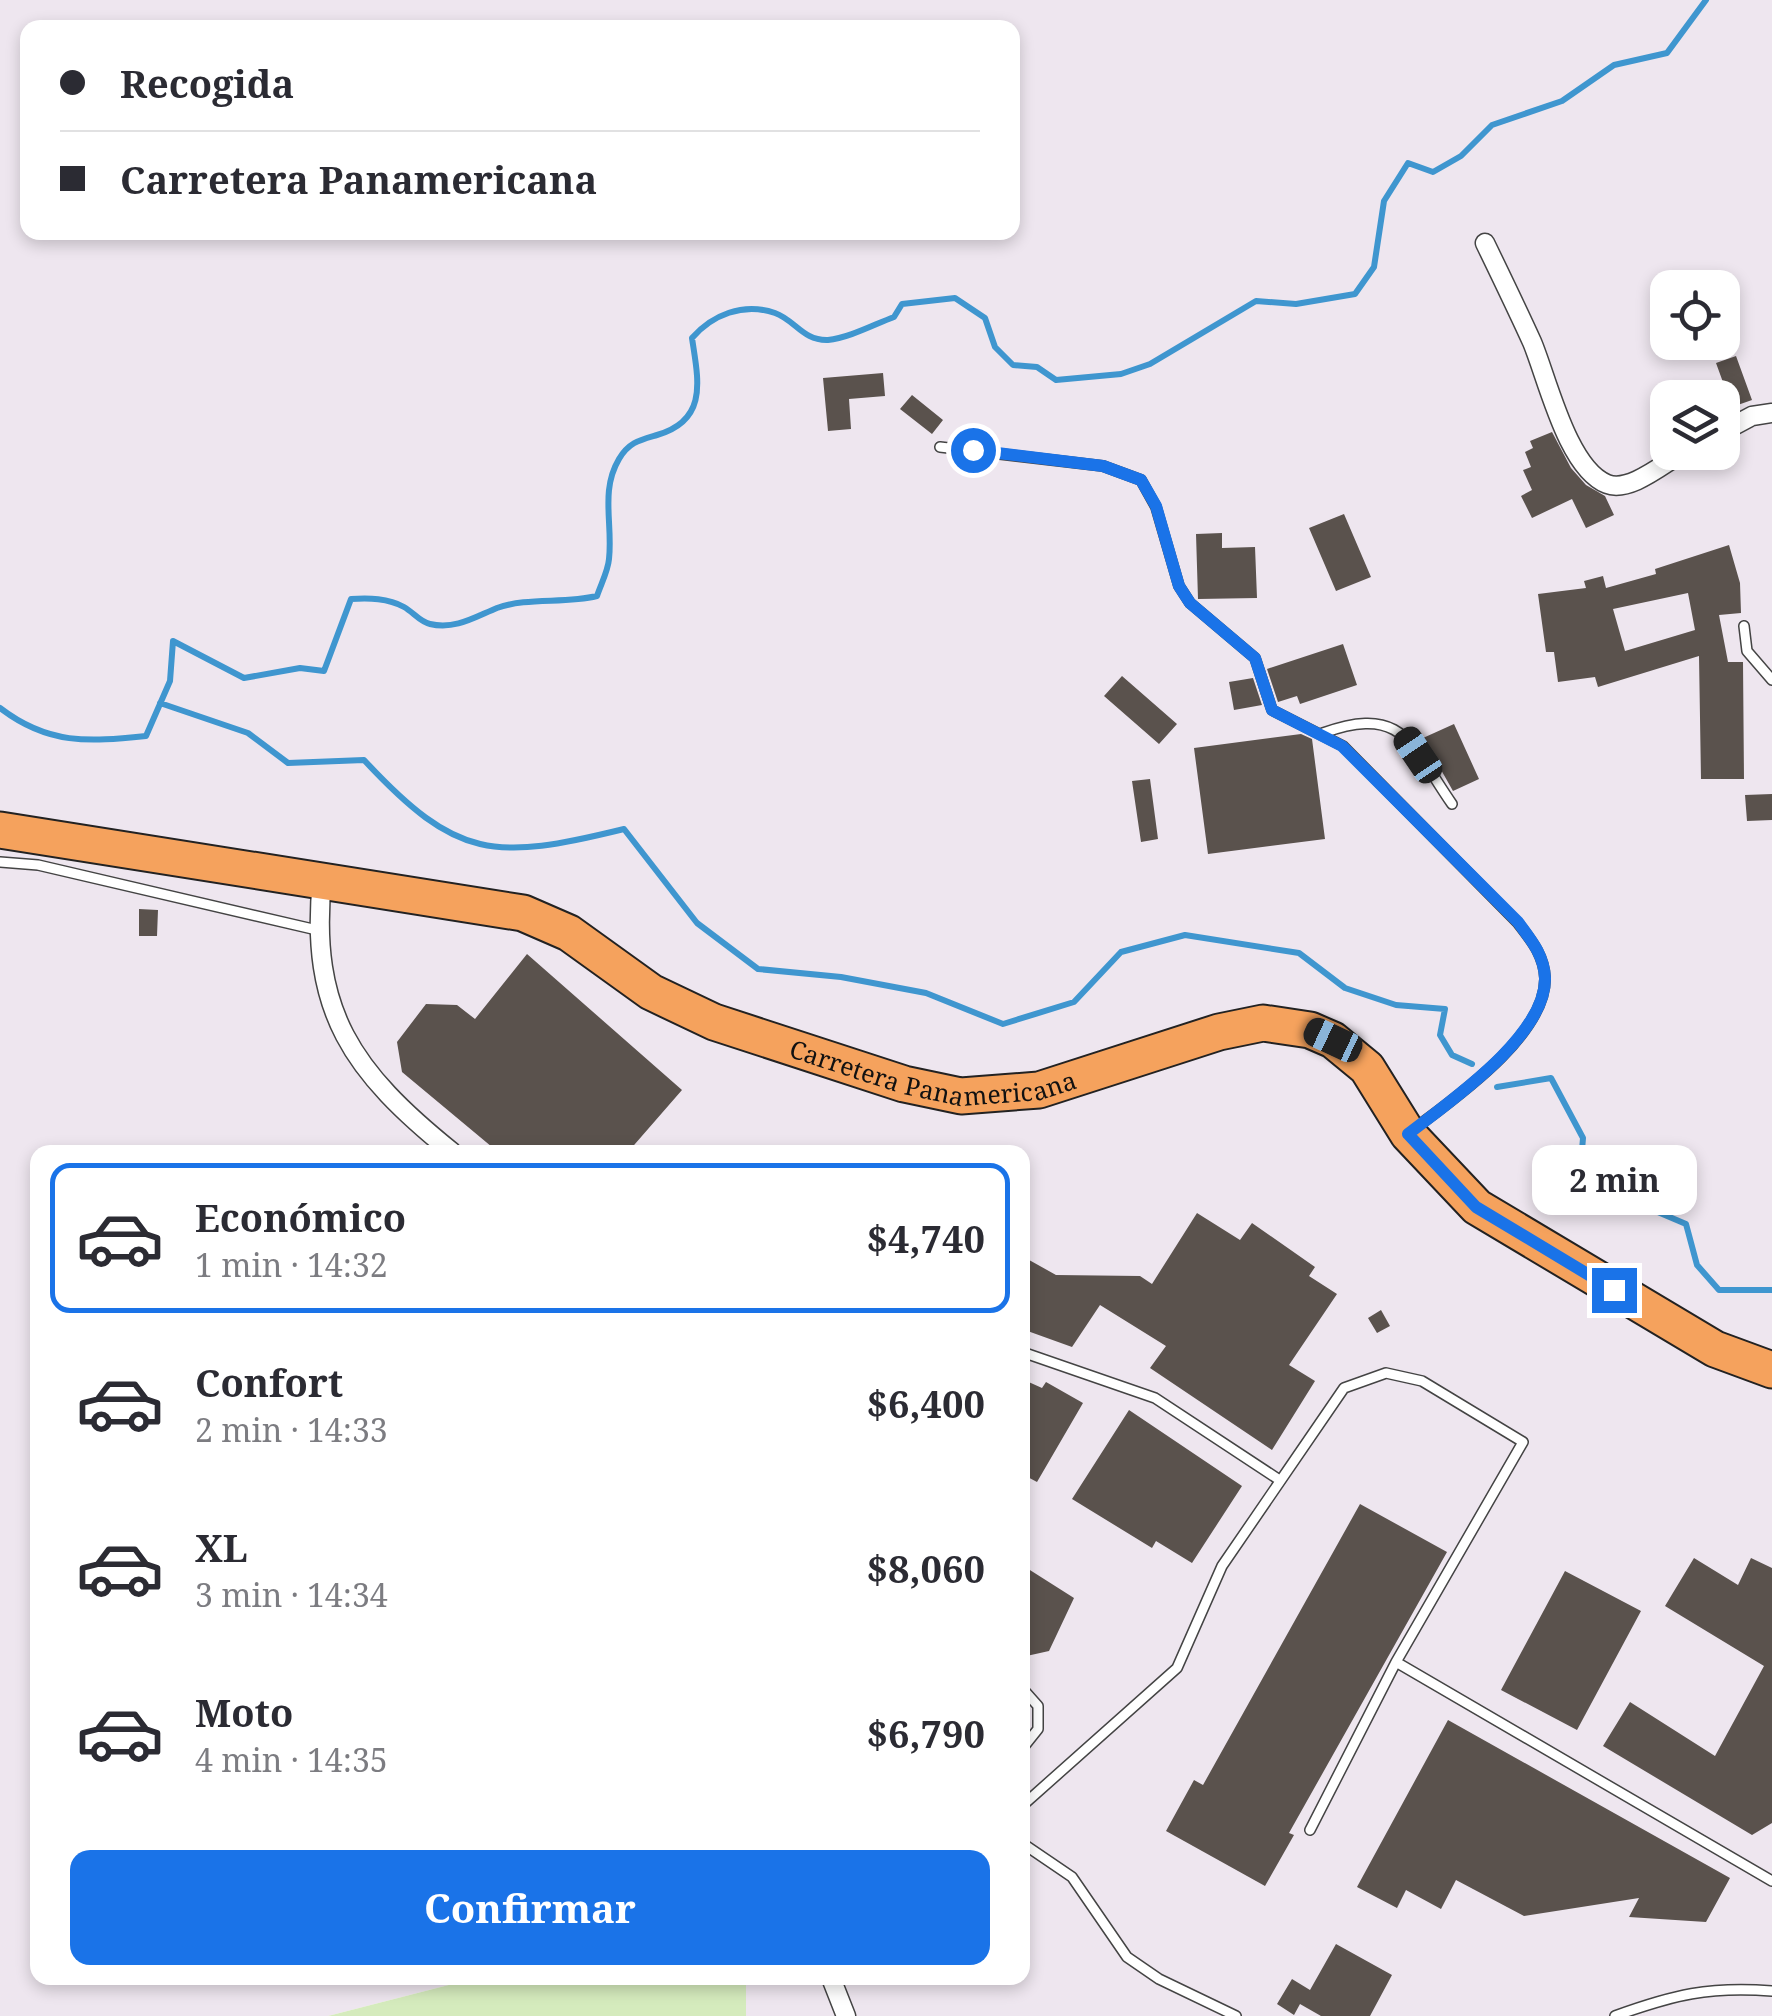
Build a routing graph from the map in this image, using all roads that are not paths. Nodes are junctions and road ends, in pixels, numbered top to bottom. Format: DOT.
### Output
graph roads {
  1 [pos="1486,243"];
  2 [pos="1772,413"];
  3 [pos="1740,422"];
  4 [pos="940,447"];
  5 [pos="1652,470"];
  6 [pos="1744,626"];
  7 [pos="1772,680"];
  8 [pos="1323,733"];
  9 [pos="1452,804"];
  10 [pos="0,830"];
  11 [pos="0,862"];
  12 [pos="322,880"];
  13 [pos="317,930"];
  14 [pos="1408,1134"];
  15 [pos="443,1145"];
  16 [pos="1030,1355"];
  17 [pos="1772,1370"];
  18 [pos="1278,1479"];
  19 [pos="1396,1662"];
  20 [pos="1030,1697"];
  21 [pos="1030,1739"];
  22 [pos="1030,1799"];
  23 [pos="1310,1830"];
  24 [pos="1030,1848"];
  25 [pos="1772,1881"];
  26 [pos="834,1985"];
  27 [pos="1772,1992"];
  28 [pos="846,2016"];
  29 [pos="1236,2016"];
  30 [pos="1614,2016"];
  1 -- 5 [label="street"];
  2 -- 3 [label="street"];
  4 -- 8 [label="lane"];
  6 -- 7 [label="lane"];
  8 -- 9 [label="lane"];
  8 -- 14 [label="lane"];
  10 -- 12 [label="highway, Carretera Panamericana"];
  11 -- 13 [label="lane"];
  12 -- 13 [label="street"];
  12 -- 14 [label="highway, Carretera Panamericana"];
  13 -- 15 [label="street"];
  14 -- 17 [label="highway, Carretera Panamericana"];
  16 -- 18 [label="lane"];
  18 -- 19 [label="lane"];
  18 -- 22 [label="lane"];
  19 -- 23 [label="lane"];
  19 -- 25 [label="lane"];
  20 -- 21 [label="lane"];
  24 -- 29 [label="lane"];
  26 -- 28 [label="street"];
  27 -- 30 [label="lane"];
}
